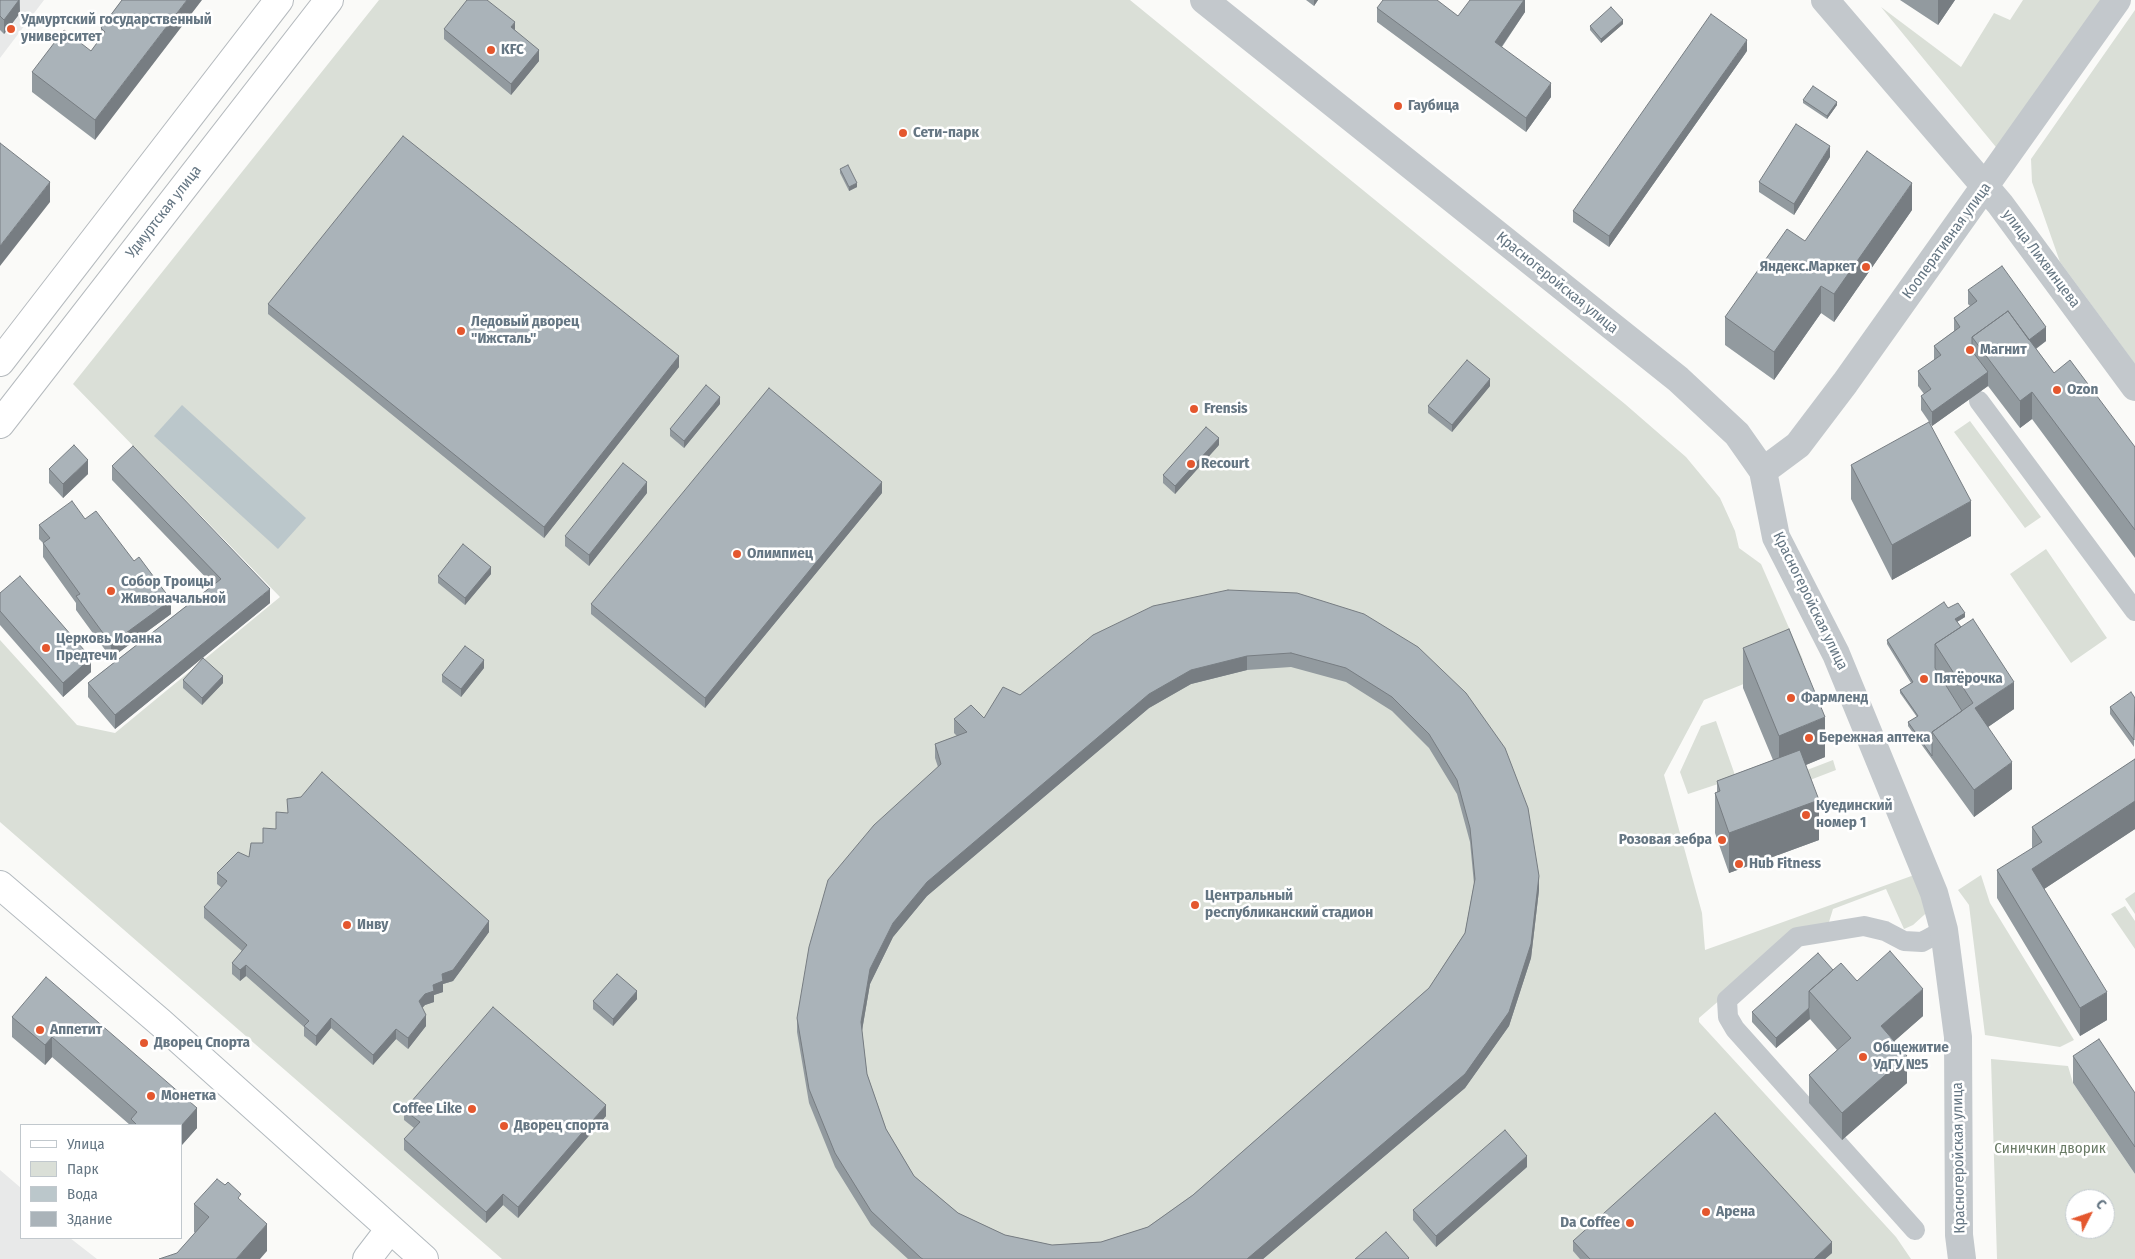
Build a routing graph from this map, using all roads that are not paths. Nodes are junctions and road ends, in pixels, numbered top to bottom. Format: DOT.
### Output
graph roads {
  1 [pos="279,0"];
  2 [pos="330,0"];
  3 [pos="1204,0"];
  4 [pos="1825,0"];
  5 [pos="2117,0"];
  6 [pos="147,172"];
  7 [pos="1985,187"];
  8 [pos="178,194"];
  9 [pos="0,362"];
  10 [pos="2135,387"];
  11 [pos="1979,401"];
  12 [pos="0,424"];
  13 [pos="1763,470"];
  14 [pos="2135,611"];
  15 [pos="0,885"];
  16 [pos="1944,930"];
  17 [pos="390,1229"];
  18 [pos="1915,1230"];
  19 [pos="367,1259"];
  20 [pos="424,1259"];
  21 [pos="1962,1259"];
  1 -- 6 [label="main road"];
  2 -- 8 [label="main road, Удмуртская улица"];
  3 -- 13 [label="street, Красногеройская улица"];
  4 -- 7 [label="street, улица Лихвинцева"];
  5 -- 7 [label="street, Кооперативная улица"];
  6 -- 8 [label="main road"];
  6 -- 9 [label="main road"];
  7 -- 10 [label="street, улица Лихвинцева"];
  7 -- 13 [label="street, Кооперативная улица"];
  8 -- 12 [label="main road, Удмуртская улица"];
  11 -- 14 [label="street"];
  13 -- 16 [label="street, Красногеройская улица"];
  15 -- 17 [label="main road"];
  16 -- 18 [label="street"];
  16 -- 21 [label="street, Красногеройская улица"];
  17 -- 19 [label="main road"];
  17 -- 20 [label="main road"];
}
